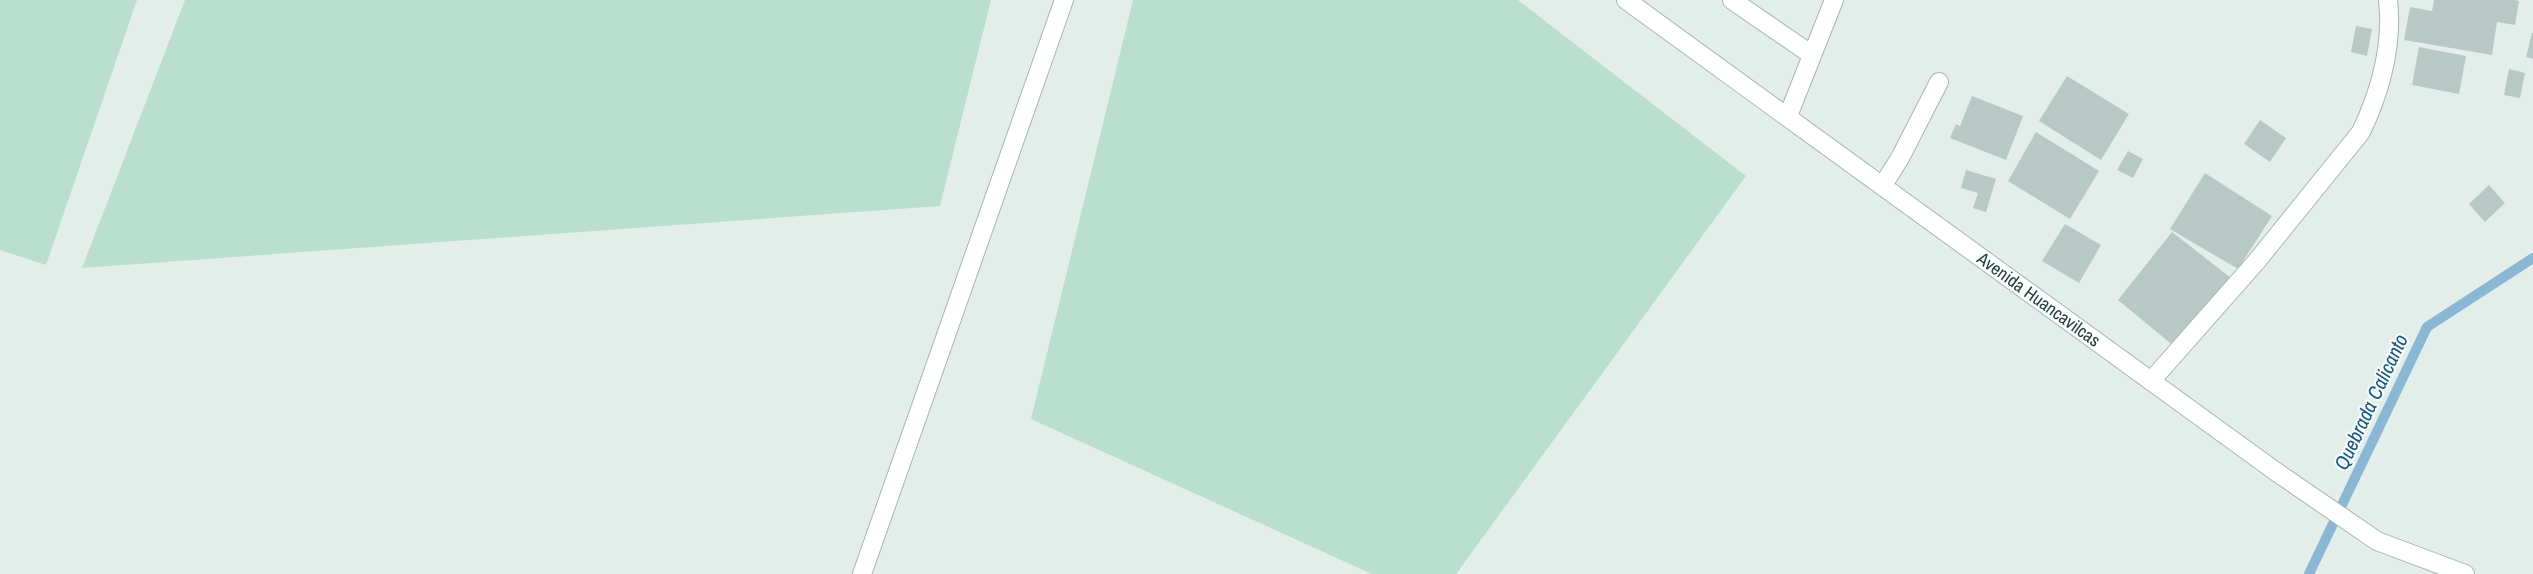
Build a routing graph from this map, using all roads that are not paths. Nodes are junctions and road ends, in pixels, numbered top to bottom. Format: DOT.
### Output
graph roads {
  1 [pos="1064,0"];
  2 [pos="1626,0"];
  3 [pos="1732,0"];
  4 [pos="1834,0"];
  5 [pos="2388,0"];
  6 [pos="1812,56"];
  7 [pos="1939,82"];
  8 [pos="1788,116"];
  9 [pos="1883,185"];
  10 [pos="2151,381"];
  11 [pos="862,574"];
  12 [pos="2465,574"];
  1 -- 11 [label="street"];
  2 -- 8 [label="street, Avenida Huancavilcas"];
  3 -- 6 [label="street"];
  4 -- 6 [label="street"];
  5 -- 10 [label="street"];
  6 -- 8 [label="street"];
  7 -- 9 [label="street"];
  8 -- 9 [label="street, Avenida Huancavilcas"];
  9 -- 10 [label="street, Avenida Huancavilcas"];
  10 -- 12 [label="street, Avenida Huancavilcas"];
}
